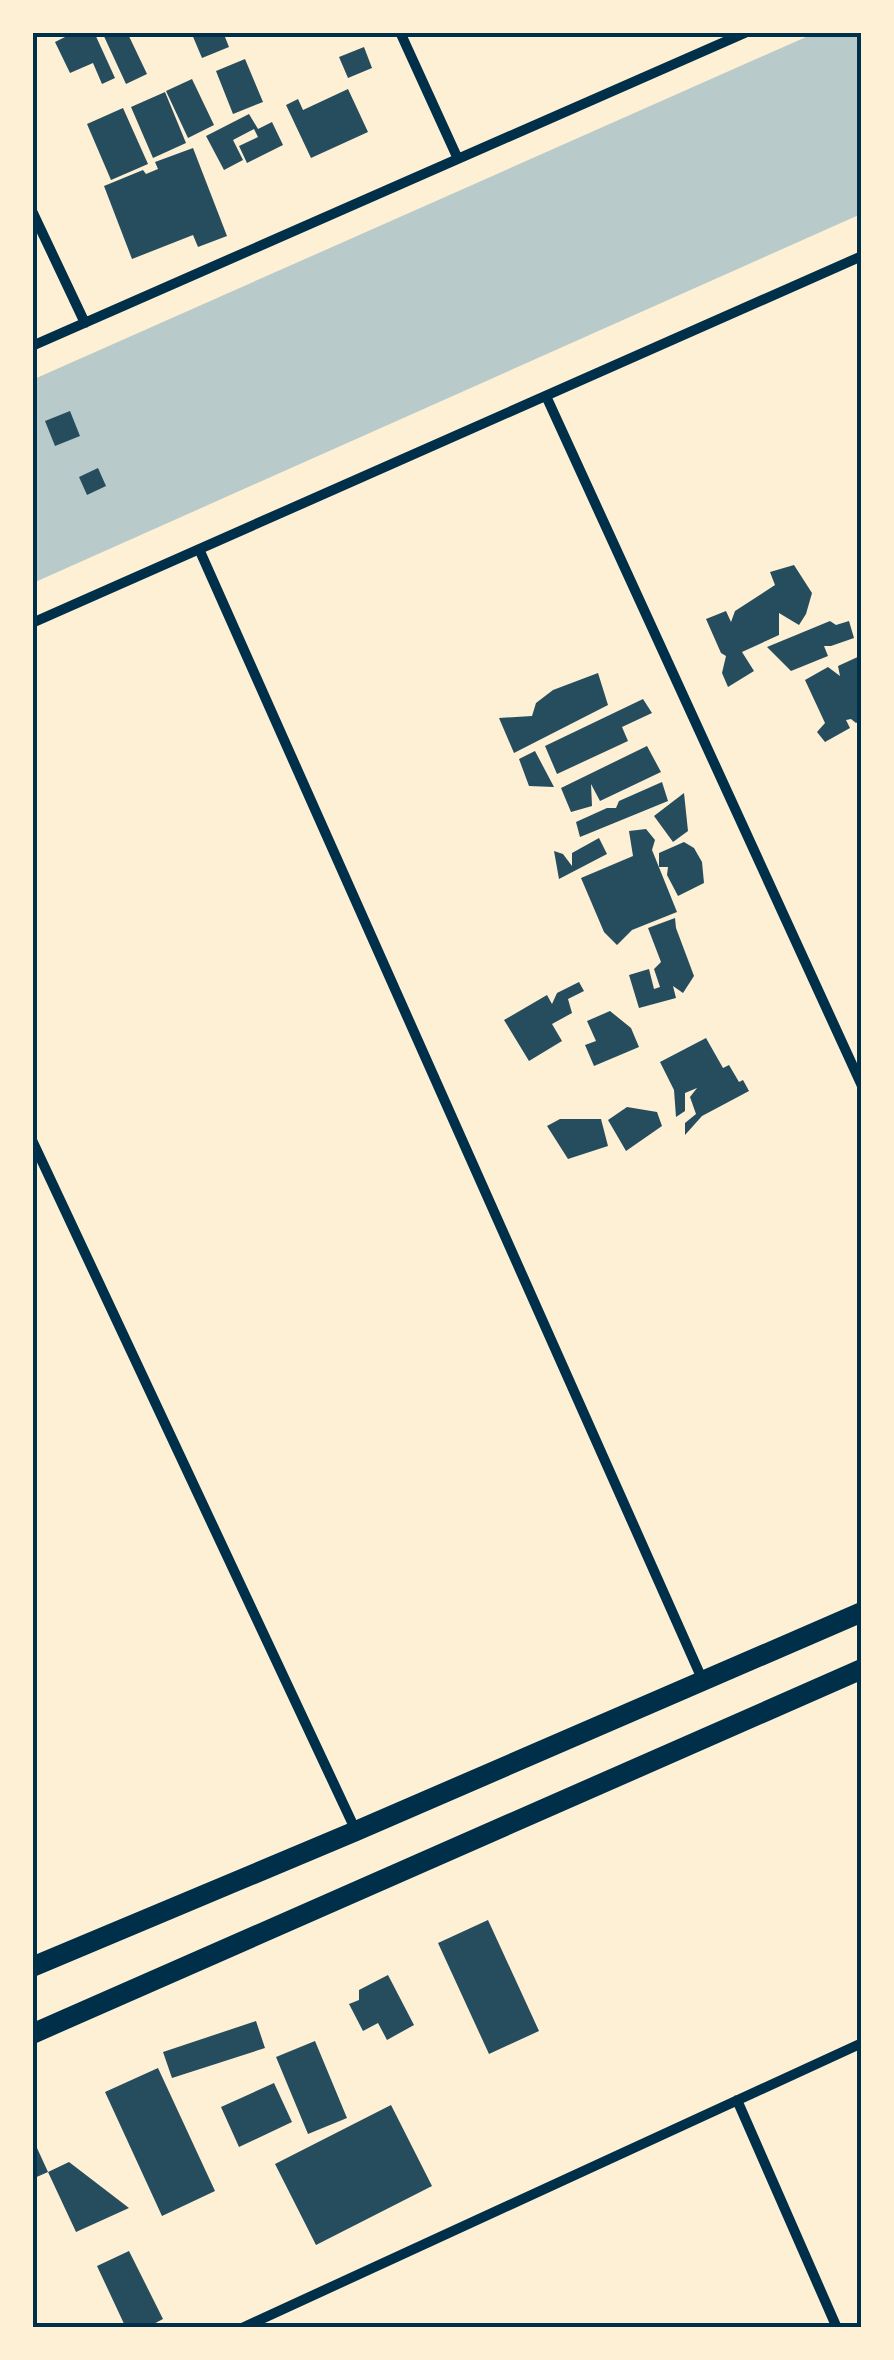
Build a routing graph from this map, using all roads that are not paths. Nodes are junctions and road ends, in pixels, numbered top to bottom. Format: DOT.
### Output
graph roads {
  1 [pos="400,32"];
  2 [pos="747,32"];
  3 [pos="458,159"];
  4 [pos="32,211"];
  5 [pos="862,256"];
  6 [pos="85,323"];
  7 [pos="32,346"];
  8 [pos="546,396"];
  9 [pos="198,549"];
  10 [pos="32,623"];
  11 [pos="862,1086"];
  12 [pos="32,1140"];
  13 [pos="862,1612"];
  14 [pos="862,1669"];
  15 [pos="703,1682"];
  16 [pos="356,1831"];
  17 [pos="32,1967"];
  18 [pos="32,2034"];
  19 [pos="862,2044"];
  20 [pos="737,2100"];
  21 [pos="242,2328"];
  22 [pos="837,2328"];
  1 -- 3 [label="street"];
  2 -- 3 [label="street"];
  3 -- 6 [label="street"];
  4 -- 6 [label="street"];
  5 -- 8 [label="street"];
  6 -- 7 [label="street"];
  8 -- 9 [label="street"];
  8 -- 11 [label="street"];
  9 -- 10 [label="street"];
  9 -- 15 [label="street"];
  12 -- 16 [label="street"];
  13 -- 15 [label="main road"];
  14 -- 18 [label="main road"];
  15 -- 16 [label="main road"];
  16 -- 17 [label="main road"];
  19 -- 20 [label="street"];
  20 -- 21 [label="street"];
  20 -- 22 [label="street"];
}
